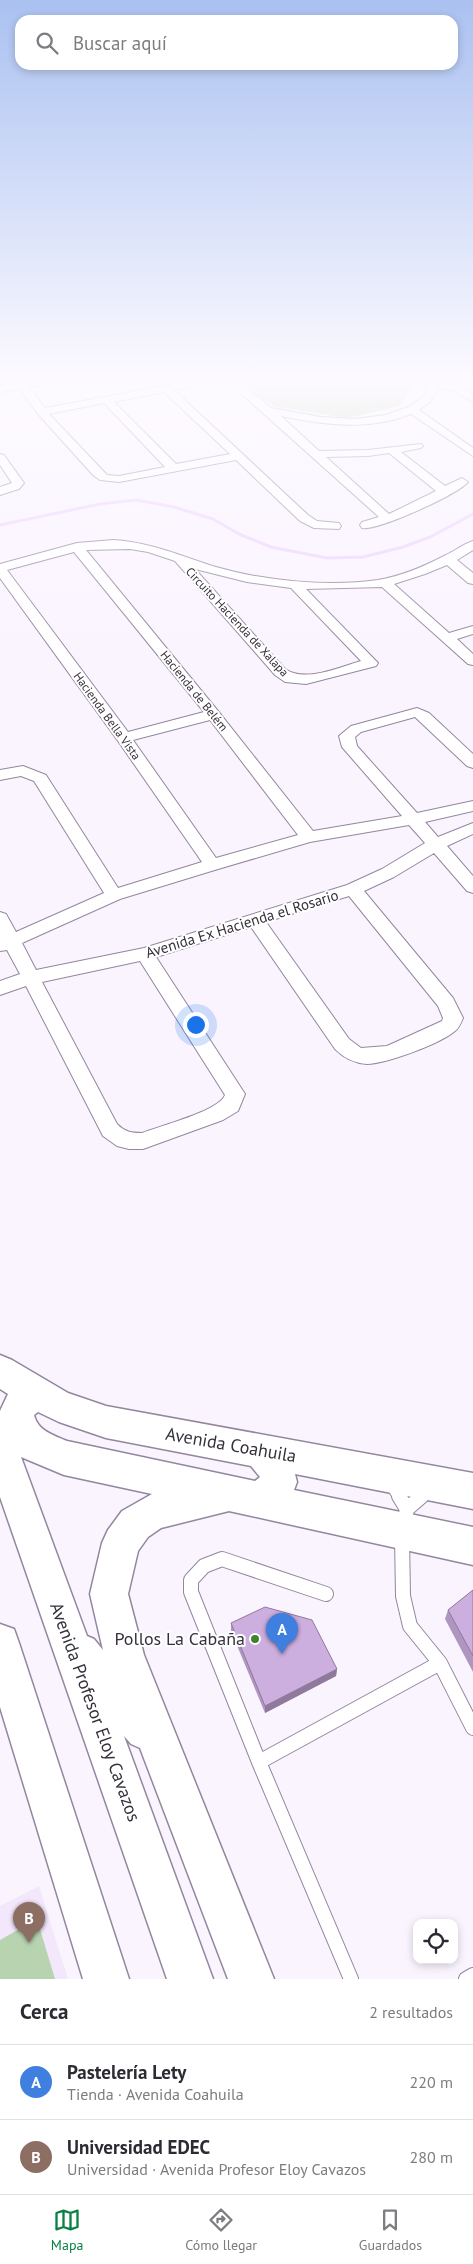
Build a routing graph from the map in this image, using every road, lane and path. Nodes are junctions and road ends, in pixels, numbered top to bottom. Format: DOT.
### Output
graph roads {
  1 [pos="9,470"];
  2 [pos="95,470"];
  3 [pos="167,470"];
  4 [pos="253,470"];
  5 [pos="333,470"];
  6 [pos="418,470"];
  7 [pos="462,482"];
  8 [pos="444,490"];
  9 [pos="0,491"];
  10 [pos="388,519"];
  11 [pos="366,525"];
  12 [pos="336,526"];
  13 [pos="473,545"];
  14 [pos="77,547"];
  15 [pos="178,557"];
  16 [pos="449,560"];
  17 [pos="0,568"];
  18 [pos="473,580"];
  19 [pos="385,583"];
  20 [pos="296,586"];
  21 [pos="473,630"];
  22 [pos="447,638"];
  23 [pos="473,661"];
  24 [pos="406,700"];
  25 [pos="416,712"];
  26 [pos="213,714"];
  27 [pos="124,738"];
  28 [pos="473,763"];
  29 [pos="0,775"];
  30 [pos="473,806"];
  31 [pos="412,818"];
  32 [pos="473,828"];
  33 [pos="309,837"];
  34 [pos="435,845"];
  35 [pos="212,865"];
  36 [pos="473,887"];
  37 [pos="353,890"];
  38 [pos="114,895"];
  39 [pos="0,918"];
  40 [pos="256,921"];
  41 [pos="6,944"];
  42 [pos="145,954"];
  43 [pos="32,977"];
  44 [pos="0,988"];
  45 [pos="0,1371"];
  46 [pos="40,1395"];
  47 [pos="0,1428"];
  48 [pos="16,1445"];
  49 [pos="260,1450"];
  50 [pos="384,1473"];
  51 [pos="437,1484"];
  52 [pos="473,1491"];
  53 [pos="241,1497"];
  54 [pos="404,1520"];
  55 [pos="473,1546"];
  56 [pos="326,1594"];
  57 [pos="69,1640"];
  58 [pos="0,1643"];
  59 [pos="440,1663"];
  60 [pos="473,1728"];
  61 [pos="159,1746"];
  62 [pos="259,1762"];
  63 [pos="473,1974"];
  64 [pos="106,1979"];
  65 [pos="190,1979"];
  66 [pos="251,1979"];
  67 [pos="351,1979"];
  68 [pos="466,1979"];
  1 -- 9 [label="street"];
  2 -- 3 [label="street"];
  4 -- 12 [label="street"];
  5 -- 10 [label="street"];
  6 -- 8 [label="street"];
  7 -- 8 [label="street"];
  8 -- 10 [label="street"];
  10 -- 11 [label="street"];
  13 -- 16 [label="street"];
  14 -- 15 [label="street"];
  14 -- 17 [label="street"];
  14 -- 26 [label="street, Hacienda de Belém"];
  15 -- 20 [label="street"];
  15 -- 20 [label="street, Circuito Hacienda de Xalapa"];
  16 -- 18 [label="street"];
  16 -- 19 [label="street"];
  17 -- 27 [label="street, Hacienda Bella Vista"];
  19 -- 20 [label="street"];
  19 -- 22 [label="street"];
  21 -- 22 [label="street"];
  22 -- 23 [label="street"];
  24 -- 25 [label="street"];
  25 -- 28 [label="street"];
  25 -- 31 [label="street"];
  26 -- 27 [label="street"];
  26 -- 33 [label="street, Hacienda de Belém"];
  27 -- 35 [label="street, Hacienda Bella Vista"];
  29 -- 38 [label="street"];
  30 -- 31 [label="street"];
  31 -- 33 [label="street"];
  31 -- 34 [label="street"];
  32 -- 34 [label="street, Avenida Ex Hacienda el Rosario"];
  33 -- 35 [label="street"];
  34 -- 36 [label="street"];
  34 -- 37 [label="street, Avenida Ex Hacienda el Rosario"];
  35 -- 38 [label="street"];
  37 -- 40 [label="street, Avenida Ex Hacienda el Rosario"];
  37 -- 40 [label="street"];
  38 -- 41 [label="street"];
  39 -- 41 [label="street"];
  40 -- 42 [label="street, Avenida Ex Hacienda el Rosario"];
  41 -- 43 [label="street"];
  42 -- 43 [label="street, Avenida Ex Hacienda el Rosario"];
  42 -- 43 [label="street"];
  43 -- 44 [label="street, Avenida Ex Hacienda el Rosario"];
  45 -- 46 [label="main road, Avenida Coahuila"];
  46 -- 48 [label="main road, Avenida Profesor Eloy Cavazos"];
  46 -- 49 [label="main road, Avenida Coahuila"];
  47 -- 48 [label="main road"];
  48 -- 53 [label="main road"];
  48 -- 57 [label="main road, Avenida Profesor Eloy Cavazos"];
  49 -- 50 [label="main road, Avenida Coahuila"];
  49 -- 53 [label="main road"];
  50 -- 51 [label="main road, Avenida Coahuila"];
  50 -- 54 [label="lane"];
  51 -- 52 [label="main road, Avenida Coahuila"];
  51 -- 54 [label="lane"];
  53 -- 54 [label="main road"];
  53 -- 61 [label="main road"];
  54 -- 55 [label="main road"];
  54 -- 59 [label="lane"];
  56 -- 62 [label="lane"];
  57 -- 61 [label="main road"];
  57 -- 65 [label="main road, Avenida Profesor Eloy Cavazos"];
  58 -- 64 [label="main road"];
  59 -- 60 [label="lane"];
  59 -- 62 [label="lane"];
  61 -- 66 [label="main road"];
  62 -- 67 [label="lane"];
  63 -- 68 [label="lane"];
}
